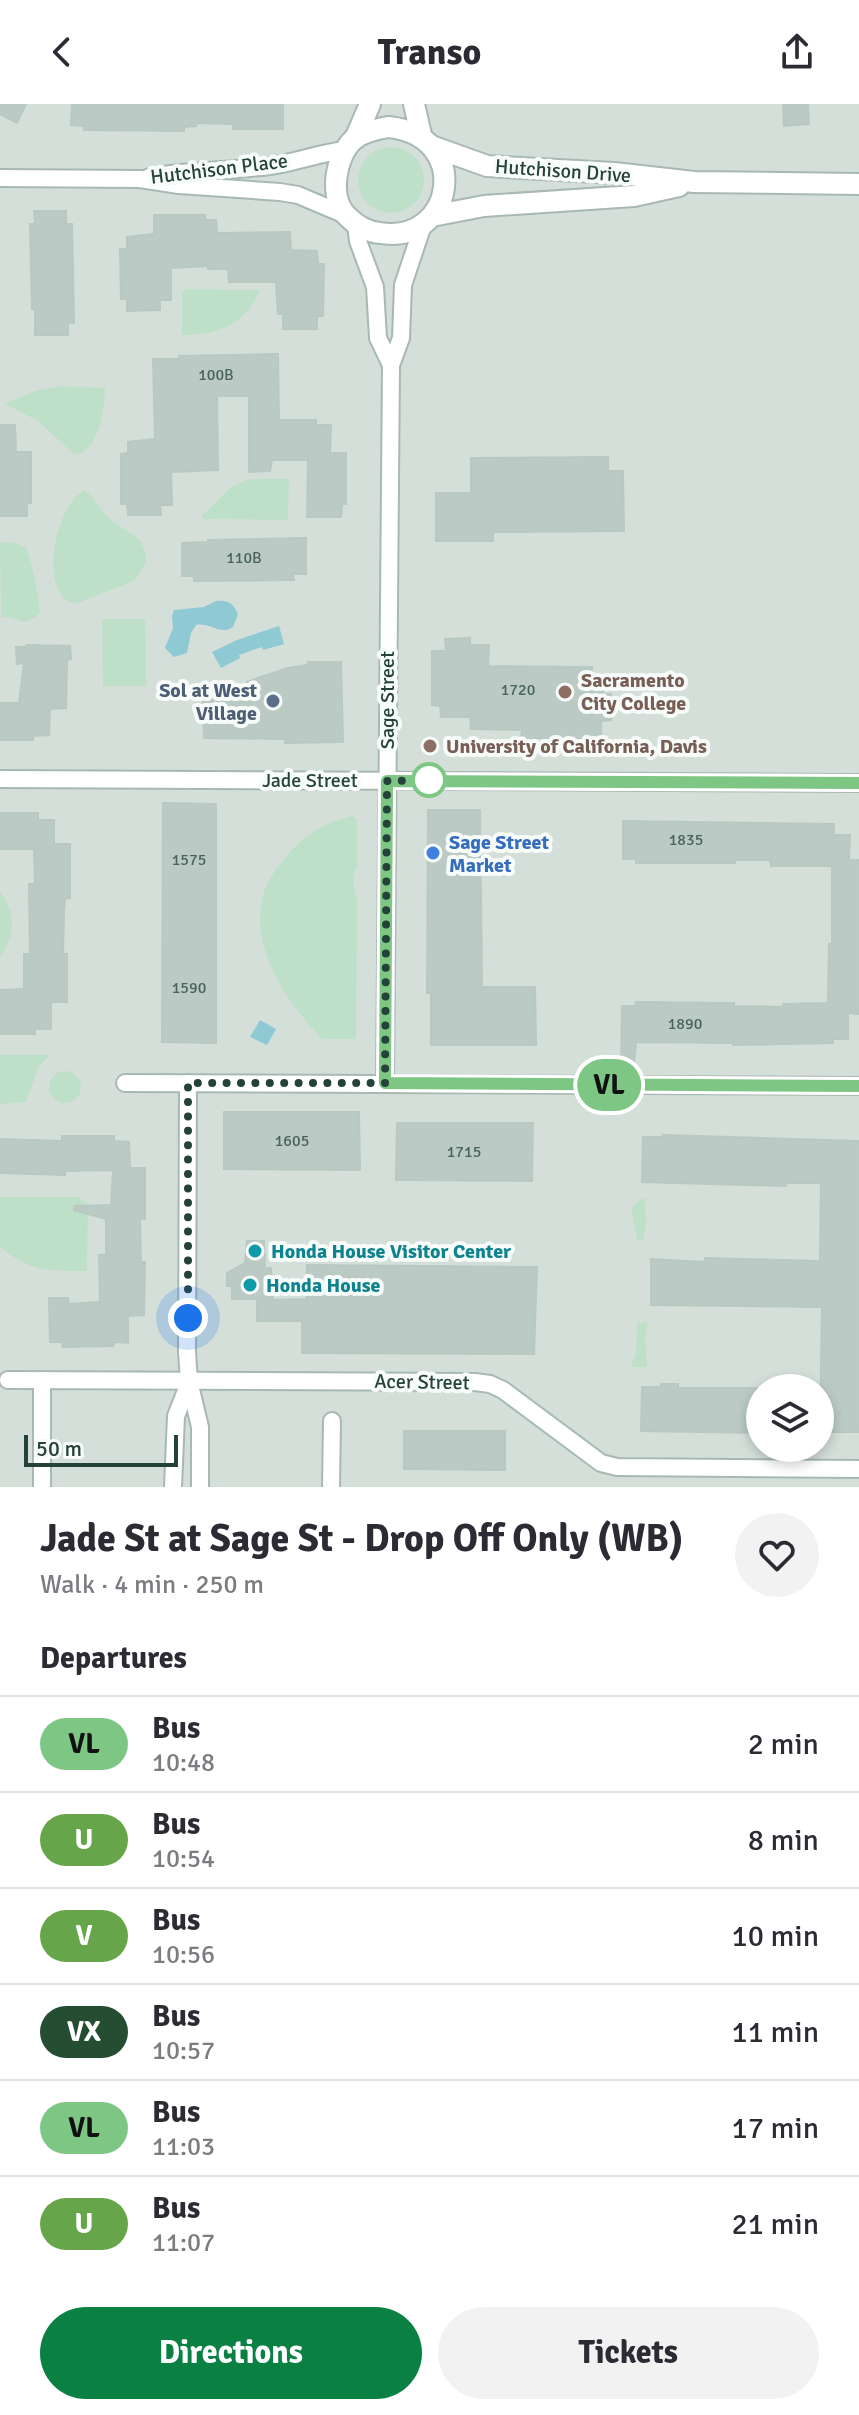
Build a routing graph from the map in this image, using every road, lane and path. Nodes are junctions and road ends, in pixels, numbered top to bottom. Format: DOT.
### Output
graph roads {
  1 [pos="370,104"];
  2 [pos="414,104"];
  3 [pos="427,141"];
  4 [pos="350,144"];
  5 [pos="0,178"];
  6 [pos="140,179"];
  7 [pos="694,182"];
  8 [pos="859,184"];
  9 [pos="350,219"];
  10 [pos="428,221"];
  11 [pos="391,365"];
  12 [pos="0,779"];
  13 [pos="387,781"];
  14 [pos="859,783"];
  15 [pos="125,1083"];
  16 [pos="188,1083"];
  17 [pos="385,1083"];
  18 [pos="859,1086"];
  19 [pos="8,1380"];
  20 [pos="42,1380"];
  21 [pos="189,1381"];
  22 [pos="332,1421"];
  23 [pos="859,1469"];
  24 [pos="42,1487"];
  25 [pos="173,1487"];
  26 [pos="200,1487"];
  27 [pos="331,1487"];
  1 -- 4 [label="street"];
  2 -- 3 [label="street"];
  3 -- 4 [label="street"];
  3 -- 7 [label="street, Hutchison Drive"];
  3 -- 10 [label="street"];
  4 -- 6 [label="street, Hutchison Place"];
  4 -- 9 [label="street"];
  5 -- 6 [label="street, Hutchison Place"];
  6 -- 9 [label="street, Hutchison Place"];
  7 -- 8 [label="street, Hutchison Drive"];
  7 -- 10 [label="street, Hutchison Drive"];
  9 -- 10 [label="street"];
  9 -- 11 [label="street, Sage Street"];
  10 -- 11 [label="street, Sage Street"];
  11 -- 13 [label="street, Sage Street"];
  12 -- 13 [label="street, Jade Street"];
  13 -- 14 [label="street, Jade Street"];
  13 -- 17 [label="street, Sage Street"];
  15 -- 16 [label="street"];
  16 -- 17 [label="street"];
  16 -- 21 [label="street"];
  17 -- 18 [label="street"];
  19 -- 20 [label="street, Acer Street"];
  20 -- 21 [label="street, Acer Street"];
  20 -- 24 [label="street"];
  21 -- 23 [label="street, Acer Street"];
  21 -- 25 [label="street"];
  21 -- 26 [label="street"];
  22 -- 27 [label="street"];
}
